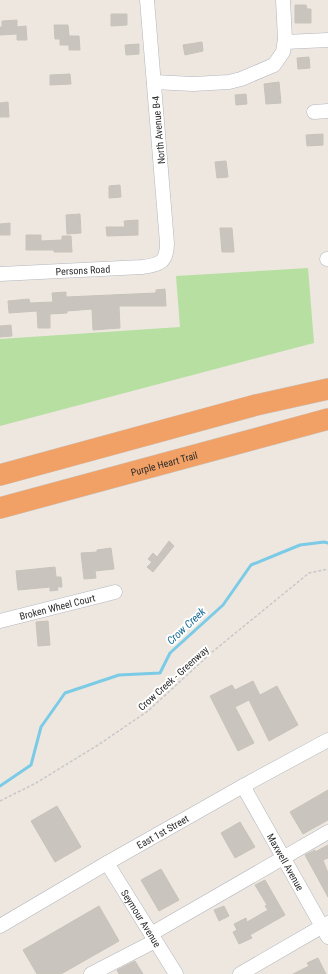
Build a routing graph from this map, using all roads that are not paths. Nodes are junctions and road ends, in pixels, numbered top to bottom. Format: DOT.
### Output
graph roads {
  1 [pos="147,0"];
  2 [pos="283,0"];
  3 [pos="328,40"];
  4 [pos="285,42"];
  5 [pos="154,82"];
  6 [pos="314,112"];
  7 [pos="328,112"];
  8 [pos="164,260"];
  9 [pos="0,274"];
  10 [pos="328,389"];
  11 [pos="328,419"];
  12 [pos="328,427"];
  13 [pos="201,454"];
  14 [pos="0,475"];
  15 [pos="0,508"];
  16 [pos="115,592"];
  17 [pos="0,621"];
  18 [pos="328,740"];
  19 [pos="243,786"];
  20 [pos="328,832"];
  21 [pos="284,858"];
  22 [pos="107,863"];
  23 [pos="0,926"];
  24 [pos="326,929"];
  25 [pos="153,938"];
  26 [pos="91,974"];
  27 [pos="176,974"];
  28 [pos="240,974"];
  1 -- 5 [label="street, North Avenue B-4"];
  2 -- 4 [label="street"];
  3 -- 4 [label="street"];
  4 -- 5 [label="street"];
  5 -- 8 [label="street, North Avenue B-4"];
  6 -- 7 [label="street"];
  8 -- 9 [label="street, Persons Road"];
  10 -- 14 [label="highway"];
  11 -- 13 [label="highway, Purple Heart Trail"];
  12 -- 13 [label="highway"];
  13 -- 15 [label="highway, Purple Heart Trail"];
  16 -- 17 [label="street, Broken Wheel Court"];
  18 -- 19 [label="street, East 1st Street"];
  19 -- 21 [label="street, Maxwell Avenue"];
  19 -- 22 [label="street, East 1st Street"];
  20 -- 21 [label="street"];
  21 -- 24 [label="street, Maxwell Avenue"];
  21 -- 25 [label="street"];
  22 -- 23 [label="street, East 1st Street"];
  22 -- 25 [label="street, Seymour Avenue"];
  24 -- 28 [label="street"];
  25 -- 26 [label="street"];
  25 -- 27 [label="street, Seymour Avenue"];
}
